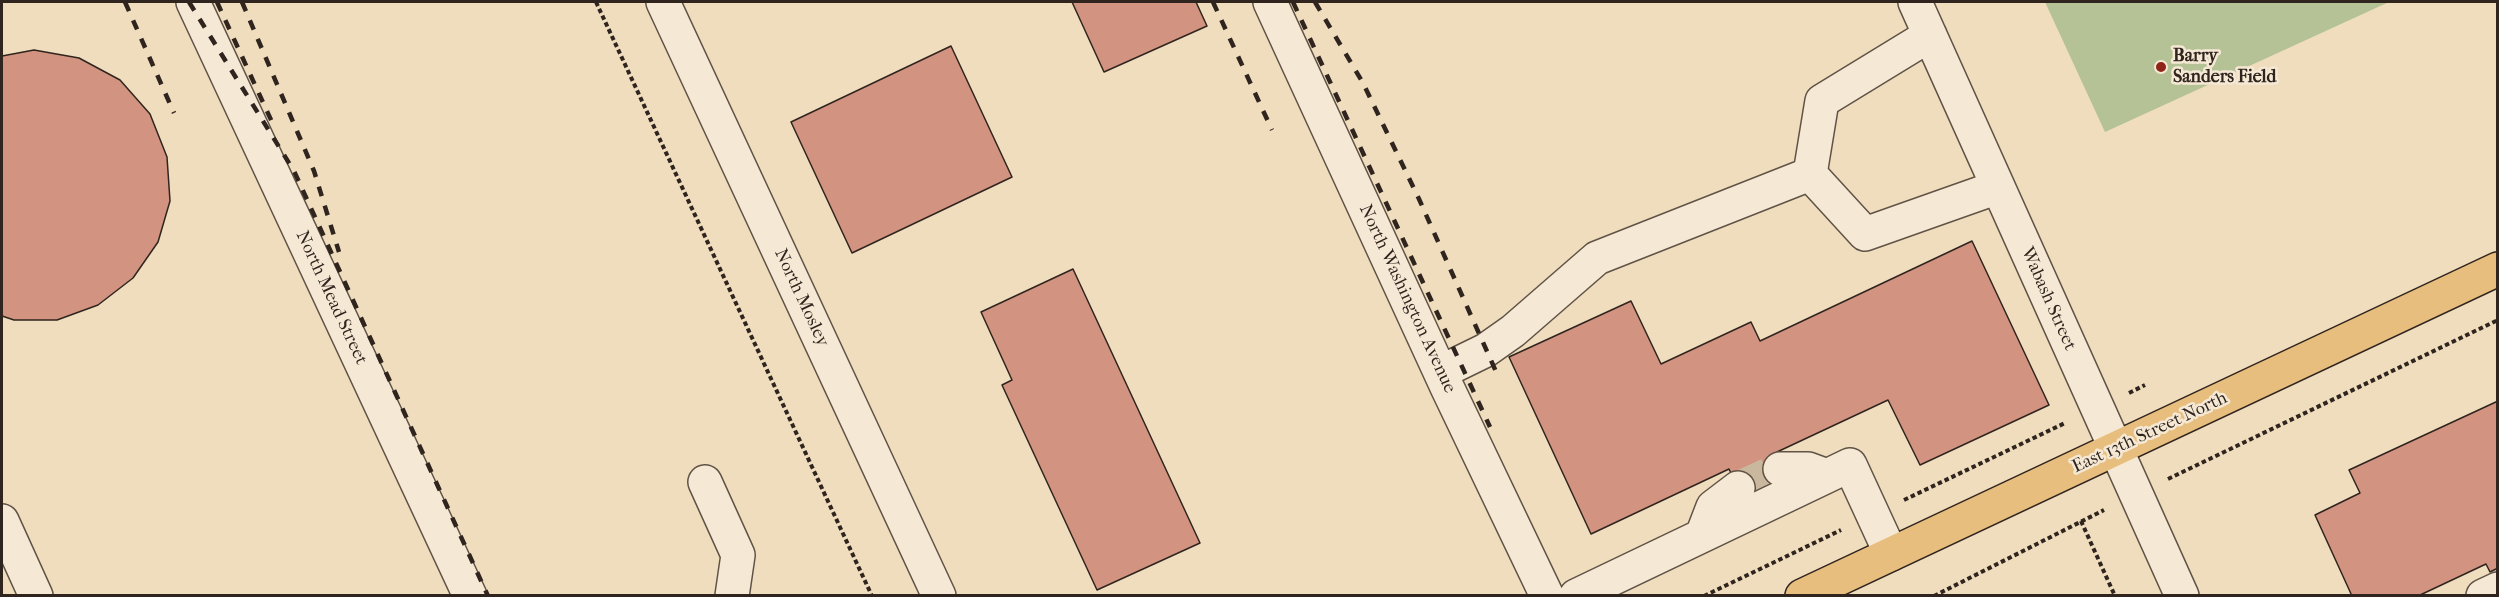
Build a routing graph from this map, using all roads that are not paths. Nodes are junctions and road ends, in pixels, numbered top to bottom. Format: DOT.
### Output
graph roads {
  1 [pos="193,2"];
  2 [pos="663,2"];
  3 [pos="1270,2"];
  4 [pos="1915,2"];
  5 [pos="1930,35"];
  6 [pos="1810,174"];
  7 [pos="1998,187"];
  8 [pos="2498,269"];
  9 [pos="1441,372"];
  10 [pos="2115,449"];
  11 [pos="1780,469"];
  12 [pos="1827,476"];
  13 [pos="705,482"];
  14 [pos="1737,488"];
  15 [pos="2,521"];
  16 [pos="1703,533"];
  17 [pos="1891,554"];
  18 [pos="2498,589"];
  19 [pos="36,596"];
  20 [pos="470,596"];
  21 [pos="732,596"];
  22 [pos="939,596"];
  23 [pos="1547,596"];
  24 [pos="1576,596"];
  25 [pos="1802,596"];
  26 [pos="2182,596"];
  27 [pos="2483,596"];
  1 -- 20 [label="street, North Mead Street"];
  2 -- 22 [label="street, North Mosley"];
  3 -- 9 [label="street, North Washington Avenue"];
  4 -- 5 [label="street, Wabash Street"];
  5 -- 6 [label="street"];
  5 -- 7 [label="street, Wabash Street"];
  6 -- 7 [label="street"];
  6 -- 9 [label="street"];
  7 -- 10 [label="street, Wabash Street"];
  8 -- 10 [label="main road, East 13th Street North"];
  9 -- 23 [label="street, North Washington Avenue"];
  10 -- 17 [label="main road, East 13th Street North"];
  10 -- 26 [label="street, Wabash Street"];
  11 -- 12 [label="street"];
  12 -- 16 [label="street"];
  12 -- 17 [label="street"];
  13 -- 21 [label="street"];
  14 -- 16 [label="street"];
  15 -- 19 [label="street"];
  16 -- 24 [label="street"];
  17 -- 25 [label="main road, East 13th Street North"];
  18 -- 27 [label="street"];
}
